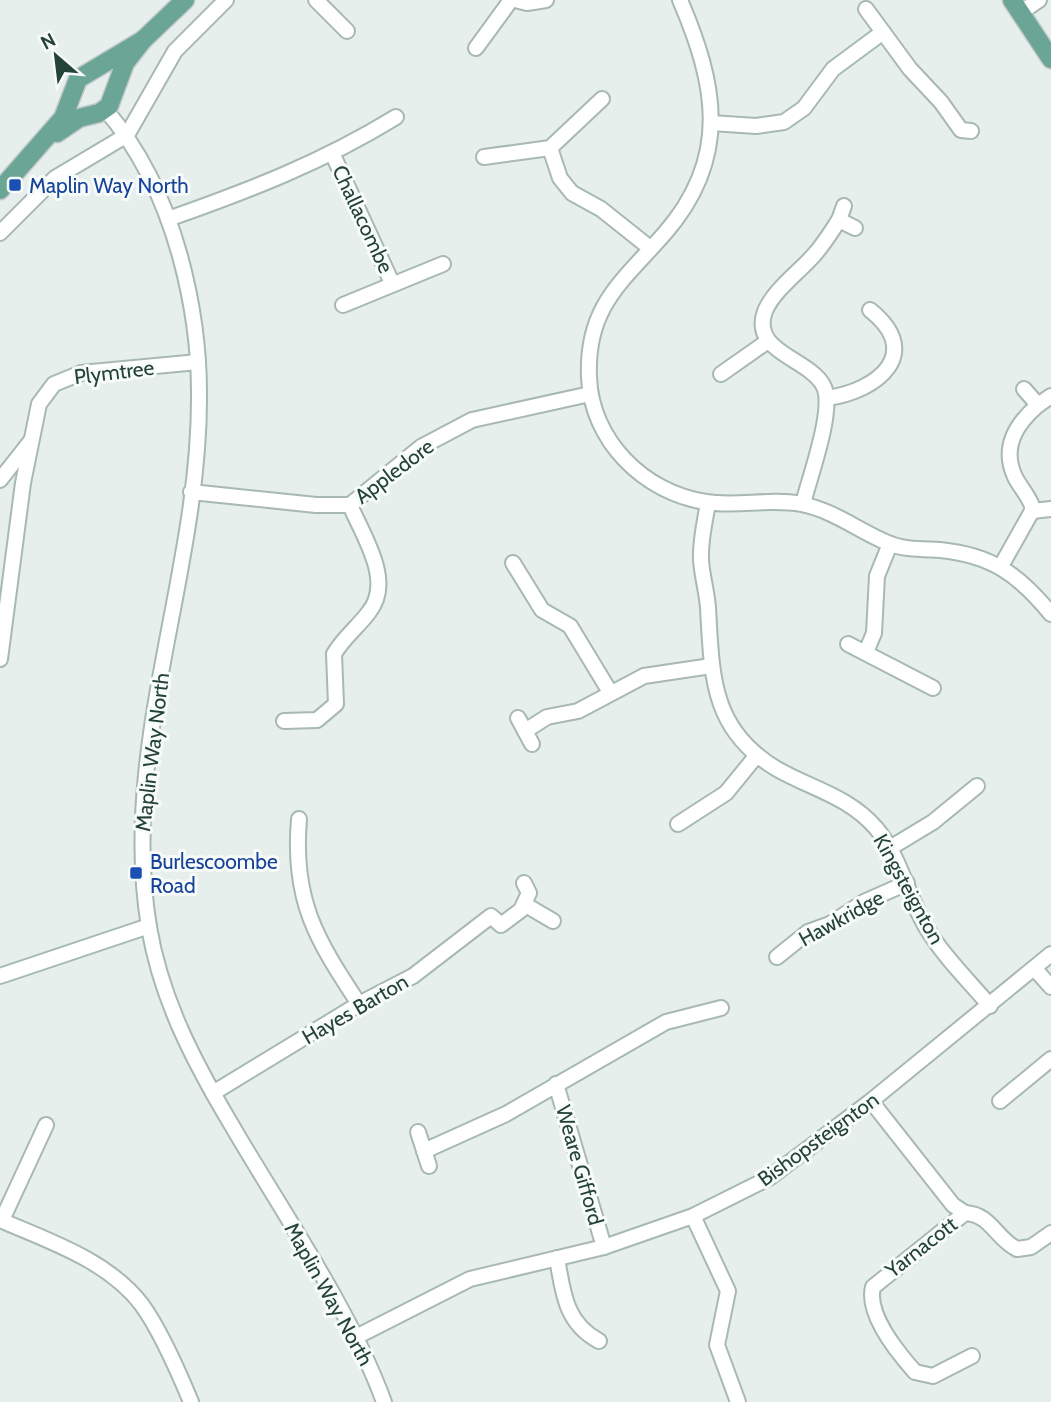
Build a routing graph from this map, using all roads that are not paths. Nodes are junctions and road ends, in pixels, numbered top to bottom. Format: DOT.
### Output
graph roads {
  1 [pos="185,0"];
  2 [pos="226,0"];
  3 [pos="316,0"];
  4 [pos="513,0"];
  5 [pos="545,0"];
  6 [pos="680,0"];
  7 [pos="1039,0"];
  8 [pos="1016,7"];
  9 [pos="866,9"];
  10 [pos="346,31"];
  11 [pos="883,32"];
  12 [pos="143,40"];
  13 [pos="476,48"];
  14 [pos="1051,59"];
  15 [pos="87,74"];
  16 [pos="72,92"];
  17 [pos="113,93"];
  18 [pos="602,99"];
  19 [pos="99,112"];
  20 [pos="396,117"];
  21 [pos="711,123"];
  22 [pos="971,131"];
  23 [pos="127,135"];
  24 [pos="43,144"];
  25 [pos="550,148"];
  26 [pos="333,155"];
  27 [pos="484,157"];
  28 [pos="0,190"];
  29 [pos="168,219"];
  30 [pos="855,228"];
  31 [pos="0,233"];
  32 [pos="650,248"];
  33 [pos="443,264"];
  34 [pos="392,283"];
  35 [pos="343,305"];
  36 [pos="870,310"];
  37 [pos="768,341"];
  38 [pos="198,362"];
  39 [pos="721,374"];
  40 [pos="1024,388"];
  41 [pos="590,394"];
  42 [pos="1051,396"];
  43 [pos="827,398"];
  44 [pos="1038,405"];
  45 [pos="31,441"];
  46 [pos="2,477"];
  47 [pos="23,483"];
  48 [pos="191,492"];
  49 [pos="708,503"];
  50 [pos="803,504"];
  51 [pos="350,505"];
  52 [pos="1051,509"];
  53 [pos="1032,511"];
  54 [pos="890,544"];
  55 [pos="513,563"];
  56 [pos="1000,566"];
  57 [pos="1051,614"];
  58 [pos="848,644"];
  59 [pos="866,652"];
  60 [pos="0,656"];
  61 [pos="711,666"];
  62 [pos="933,688"];
  63 [pos="610,692"];
  64 [pos="284,721"];
  65 [pos="525,731"];
  66 [pos="757,755"];
  67 [pos="976,786"];
  68 [pos="299,820"];
  69 [pos="678,824"];
  70 [pos="890,848"];
  71 [pos="524,883"];
  72 [pos="907,883"];
  73 [pos="524,904"];
  74 [pos="553,920"];
  75 [pos="149,926"];
  76 [pos="1051,954"];
  77 [pos="777,957"];
  78 [pos="1035,969"];
  79 [pos="0,976"];
  80 [pos="1051,987"];
  81 [pos="359,1004"];
  82 [pos="990,1006"];
  83 [pos="722,1008"];
  84 [pos="1051,1059"];
  85 [pos="556,1084"];
  86 [pos="213,1093"];
  87 [pos="871,1101"];
  88 [pos="1000,1101"];
  89 [pos="46,1125"];
  90 [pos="418,1132"];
  91 [pos="424,1150"];
  92 [pos="429,1166"];
  93 [pos="965,1213"];
  94 [pos="694,1216"];
  95 [pos="1,1220"];
  96 [pos="1051,1233"];
  97 [pos="604,1247"];
  98 [pos="557,1258"];
  99 [pos="356,1337"];
  100 [pos="599,1341"];
  101 [pos="972,1356"];
  102 [pos="191,1402"];
  103 [pos="384,1402"];
  104 [pos="738,1402"];
  1 -- 12 [label="main road"];
  2 -- 23 [label="street"];
  3 -- 10 [label="street"];
  4 -- 5 [label="street"];
  4 -- 13 [label="street"];
  6 -- 21 [label="street"];
  7 -- 8 [label="street"];
  8 -- 14 [label="main road"];
  9 -- 11 [label="street"];
  11 -- 21 [label="street"];
  11 -- 22 [label="street"];
  12 -- 15 [label="main road"];
  12 -- 17 [label="main road"];
  15 -- 16 [label="main road"];
  15 -- 17 [label="main road"];
  16 -- 19 [label="main road"];
  16 -- 24 [label="main road"];
  17 -- 19 [label="main road"];
  18 -- 25 [label="street"];
  19 -- 23 [label="street, Maplin Way North"];
  19 -- 24 [label="main road"];
  20 -- 26 [label="street, Challacombe"];
  21 -- 32 [label="street"];
  23 -- 29 [label="street, Maplin Way North"];
  23 -- 31 [label="street"];
  24 -- 28 [label="main road"];
  25 -- 27 [label="street"];
  25 -- 32 [label="street"];
  26 -- 29 [label="street, Challacombe"];
  26 -- 34 [label="street, Challacombe"];
  29 -- 38 [label="street, Maplin Way North"];
  30 -- 37 [label="street"];
  32 -- 41 [label="street"];
  33 -- 34 [label="street, Challacombe"];
  34 -- 35 [label="street, Challacombe"];
  36 -- 43 [label="street"];
  37 -- 39 [label="street"];
  37 -- 43 [label="street"];
  38 -- 45 [label="street, Plymtree"];
  38 -- 48 [label="street, Maplin Way North"];
  40 -- 44 [label="street"];
  41 -- 49 [label="street"];
  41 -- 51 [label="street, Appledore"];
  42 -- 44 [label="street"];
  43 -- 50 [label="street"];
  44 -- 53 [label="street"];
  45 -- 46 [label="street, Plymtree"];
  45 -- 47 [label="street, Plymtree"];
  46 -- 47 [label="street, Plymtree"];
  47 -- 60 [label="street, Plymtree"];
  48 -- 51 [label="street, Appledore"];
  48 -- 75 [label="street, Maplin Way North"];
  49 -- 50 [label="street"];
  49 -- 61 [label="street, Kingsteignton"];
  50 -- 54 [label="street"];
  51 -- 64 [label="street"];
  52 -- 53 [label="street"];
  53 -- 56 [label="street"];
  54 -- 56 [label="street"];
  54 -- 59 [label="street"];
  55 -- 63 [label="street"];
  56 -- 57 [label="street"];
  58 -- 59 [label="street"];
  59 -- 62 [label="street"];
  61 -- 63 [label="street"];
  61 -- 66 [label="street, Kingsteignton"];
  63 -- 65 [label="street"];
  66 -- 69 [label="street"];
  66 -- 70 [label="street, Kingsteignton"];
  67 -- 70 [label="street"];
  68 -- 81 [label="street"];
  70 -- 72 [label="street, Kingsteignton"];
  71 -- 73 [label="street"];
  72 -- 77 [label="street, Hawkridge"];
  72 -- 82 [label="street, Kingsteignton"];
  73 -- 74 [label="street"];
  73 -- 81 [label="street, Hayes Barton"];
  75 -- 79 [label="street"];
  75 -- 86 [label="street, Maplin Way North"];
  76 -- 78 [label="street, Bishopsteignton"];
  78 -- 80 [label="street"];
  78 -- 82 [label="street, Bishopsteignton"];
  81 -- 86 [label="street, Hayes Barton"];
  82 -- 87 [label="street, Bishopsteignton"];
  83 -- 85 [label="street, Weare Gifford"];
  84 -- 88 [label="street"];
  85 -- 91 [label="street, Weare Gifford"];
  85 -- 97 [label="street, Weare Gifford"];
  86 -- 99 [label="street, Maplin Way North"];
  87 -- 93 [label="street, Yarnacott"];
  87 -- 94 [label="street, Bishopsteignton"];
  89 -- 95 [label="street"];
  90 -- 91 [label="street"];
  91 -- 92 [label="street"];
  93 -- 96 [label="street, Yarnacott"];
  93 -- 101 [label="street, Yarnacott"];
  94 -- 97 [label="street, Bishopsteignton"];
  94 -- 104 [label="street"];
  95 -- 102 [label="street"];
  97 -- 98 [label="street, Bishopsteignton"];
  98 -- 99 [label="street, Bishopsteignton"];
  98 -- 100 [label="street"];
  99 -- 103 [label="street, Maplin Way North"];
}
